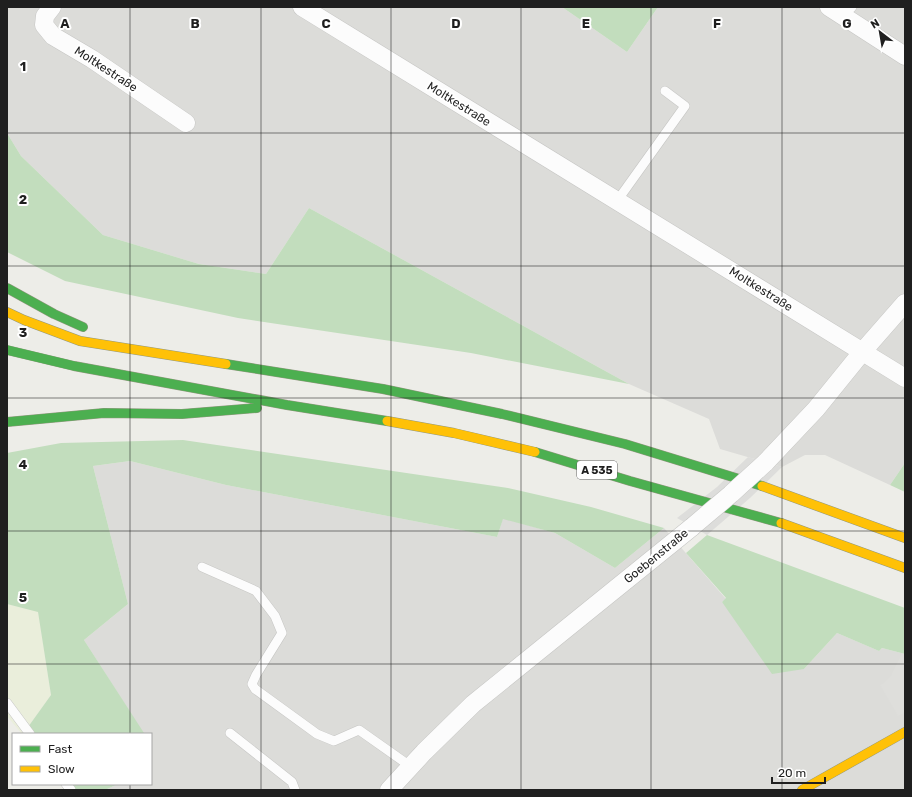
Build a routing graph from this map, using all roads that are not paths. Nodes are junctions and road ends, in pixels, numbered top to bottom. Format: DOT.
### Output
graph roads {
  1 [pos="52,7"];
  2 [pos="302,7"];
  3 [pos="841,10"];
  4 [pos="905,56"];
  5 [pos="665,91"];
  6 [pos="186,123"];
  7 [pos="617,201"];
  8 [pos="7,288"];
  9 [pos="905,303"];
  10 [pos="7,312"];
  11 [pos="95,332"];
  12 [pos="109,336"];
  13 [pos="7,350"];
  14 [pos="863,351"];
  15 [pos="164,354"];
  16 [pos="905,378"];
  17 [pos="287,405"];
  18 [pos="7,422"];
  19 [pos="905,538"];
  20 [pos="202,567"];
  21 [pos="905,568"];
  22 [pos="7,703"];
  23 [pos="905,732"];
  24 [pos="29,733"];
  25 [pos="230,733"];
  26 [pos="410,766"];
  27 [pos="295,790"];
  28 [pos="389,790"];
  29 [pos="802,790"];
  1 -- 6 [label="street, Moltkestraße"];
  2 -- 7 [label="street, Moltkestraße"];
  3 -- 4 [label="street"];
  5 -- 7 [label="lane"];
  7 -- 14 [label="street, Moltkestraße"];
  8 -- 11 [label="main road"];
  9 -- 14 [label="street, Goebenstraße"];
  10 -- 15 [label="main road"];
  12 -- 15 [label="main road"];
  13 -- 17 [label="main road"];
  14 -- 16 [label="street, Moltkestraße"];
  14 -- 26 [label="street, Goebenstraße, bridge"];
  15 -- 19 [label="main road"];
  17 -- 18 [label="main road"];
  17 -- 21 [label="main road, A 535"];
  20 -- 26 [label="lane"];
  22 -- 24 [label="lane"];
  23 -- 29 [label="main road"];
  25 -- 27 [label="lane"];
  26 -- 28 [label="street, Goebenstraße"];
}
